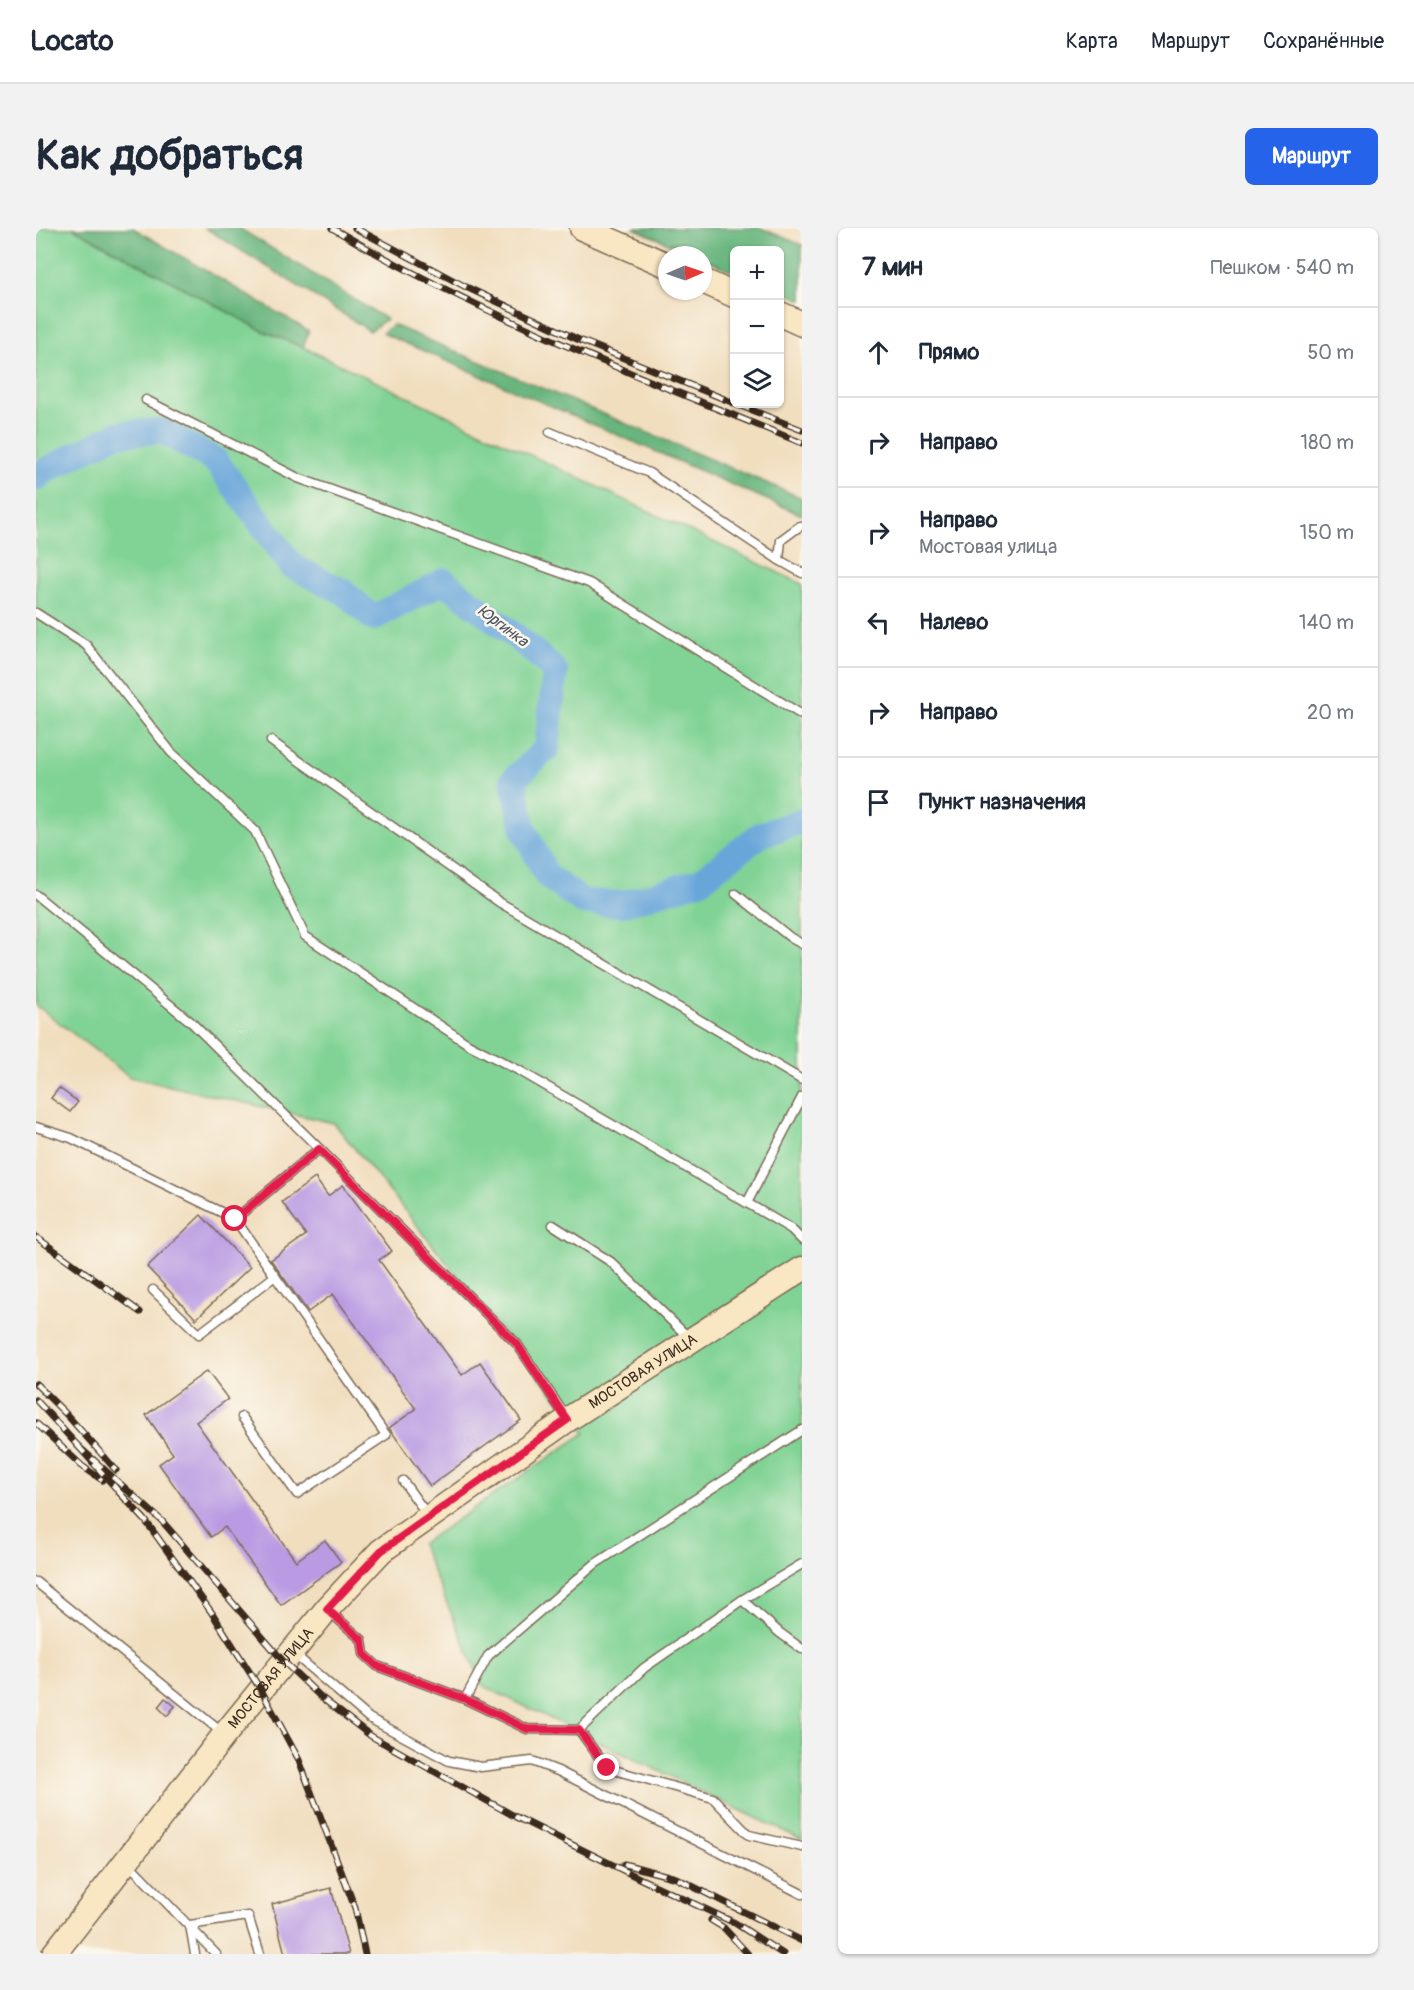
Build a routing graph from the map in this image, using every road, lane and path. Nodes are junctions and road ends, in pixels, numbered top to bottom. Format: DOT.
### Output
graph roads {
  1 [pos="582,228"];
  2 [pos="658,261"];
  3 [pos="712,285"];
  4 [pos="730,293"];
  5 [pos="784,316"];
  6 [pos="802,324"];
  7 [pos="146,400"];
  8 [pos="550,432"];
  9 [pos="802,526"];
  10 [pos="779,560"];
  11 [pos="802,573"];
  12 [pos="36,613"];
  13 [pos="802,715"];
  14 [pos="272,741"];
  15 [pos="736,894"];
  16 [pos="36,895"];
  17 [pos="802,944"];
  18 [pos="802,1080"];
  19 [pos="802,1097"];
  20 [pos="36,1127"];
  21 [pos="319,1149"];
  22 [pos="747,1203"];
  23 [pos="235,1219"];
  24 [pos="553,1225"];
  25 [pos="802,1240"];
  26 [pos="802,1269"];
  27 [pos="275,1276"];
  28 [pos="153,1290"];
  29 [pos="692,1340"];
  30 [pos="242,1417"];
  31 [pos="567,1420"];
  32 [pos="802,1430"];
  33 [pos="403,1481"];
  34 [pos="428,1517"];
  35 [pos="802,1564"];
  36 [pos="36,1582"];
  37 [pos="742,1600"];
  38 [pos="327,1609"];
  39 [pos="802,1649"];
  40 [pos="291,1652"];
  41 [pos="465,1699"];
  42 [pos="579,1730"];
  43 [pos="225,1734"];
  44 [pos="802,1847"];
  45 [pos="126,1861"];
  46 [pos="802,1894"];
  47 [pos="190,1925"];
  48 [pos="54,1954"];
  49 [pos="195,1954"];
  50 [pos="216,1954"];
  51 [pos="260,1954"];
  1 -- 2 [label="street"];
  3 -- 4 [label="street"];
  5 -- 6 [label="street"];
  7 -- 13 [label="lane"];
  8 -- 10 [label="lane"];
  9 -- 10 [label="lane"];
  10 -- 11 [label="lane"];
  12 -- 22 [label="lane"];
  14 -- 18 [label="lane"];
  15 -- 17 [label="lane"];
  16 -- 21 [label="lane"];
  19 -- 22 [label="lane"];
  20 -- 23 [label="lane"];
  21 -- 23 [label="lane"];
  21 -- 31 [label="lane"];
  22 -- 25 [label="lane"];
  23 -- 27 [label="lane"];
  24 -- 29 [label="lane"];
  26 -- 29 [label="street, МОСТОВАЯ УЛИЦА"];
  27 -- 28 [label="lane"];
  27 -- 30 [label="lane"];
  29 -- 31 [label="street, МОСТОВАЯ УЛИЦА"];
  31 -- 34 [label="street, МОСТОВАЯ УЛИЦА"];
  32 -- 41 [label="lane"];
  33 -- 34 [label="lane"];
  34 -- 38 [label="street, МОСТОВАЯ УЛИЦА"];
  35 -- 37 [label="lane"];
  36 -- 43 [label="lane"];
  37 -- 39 [label="lane"];
  37 -- 42 [label="lane"];
  38 -- 40 [label="street, МОСТОВАЯ УЛИЦА"];
  38 -- 41 [label="lane"];
  40 -- 43 [label="street, МОСТОВАЯ УЛИЦА"];
  40 -- 46 [label="lane"];
  41 -- 42 [label="lane"];
  42 -- 44 [label="lane"];
  43 -- 45 [label="street, МОСТОВАЯ УЛИЦА"];
  45 -- 47 [label="lane"];
  45 -- 48 [label="street, МОСТОВАЯ УЛИЦА"];
  47 -- 49 [label="lane"];
  47 -- 50 [label="lane"];
  47 -- 51 [label="lane"];
}
